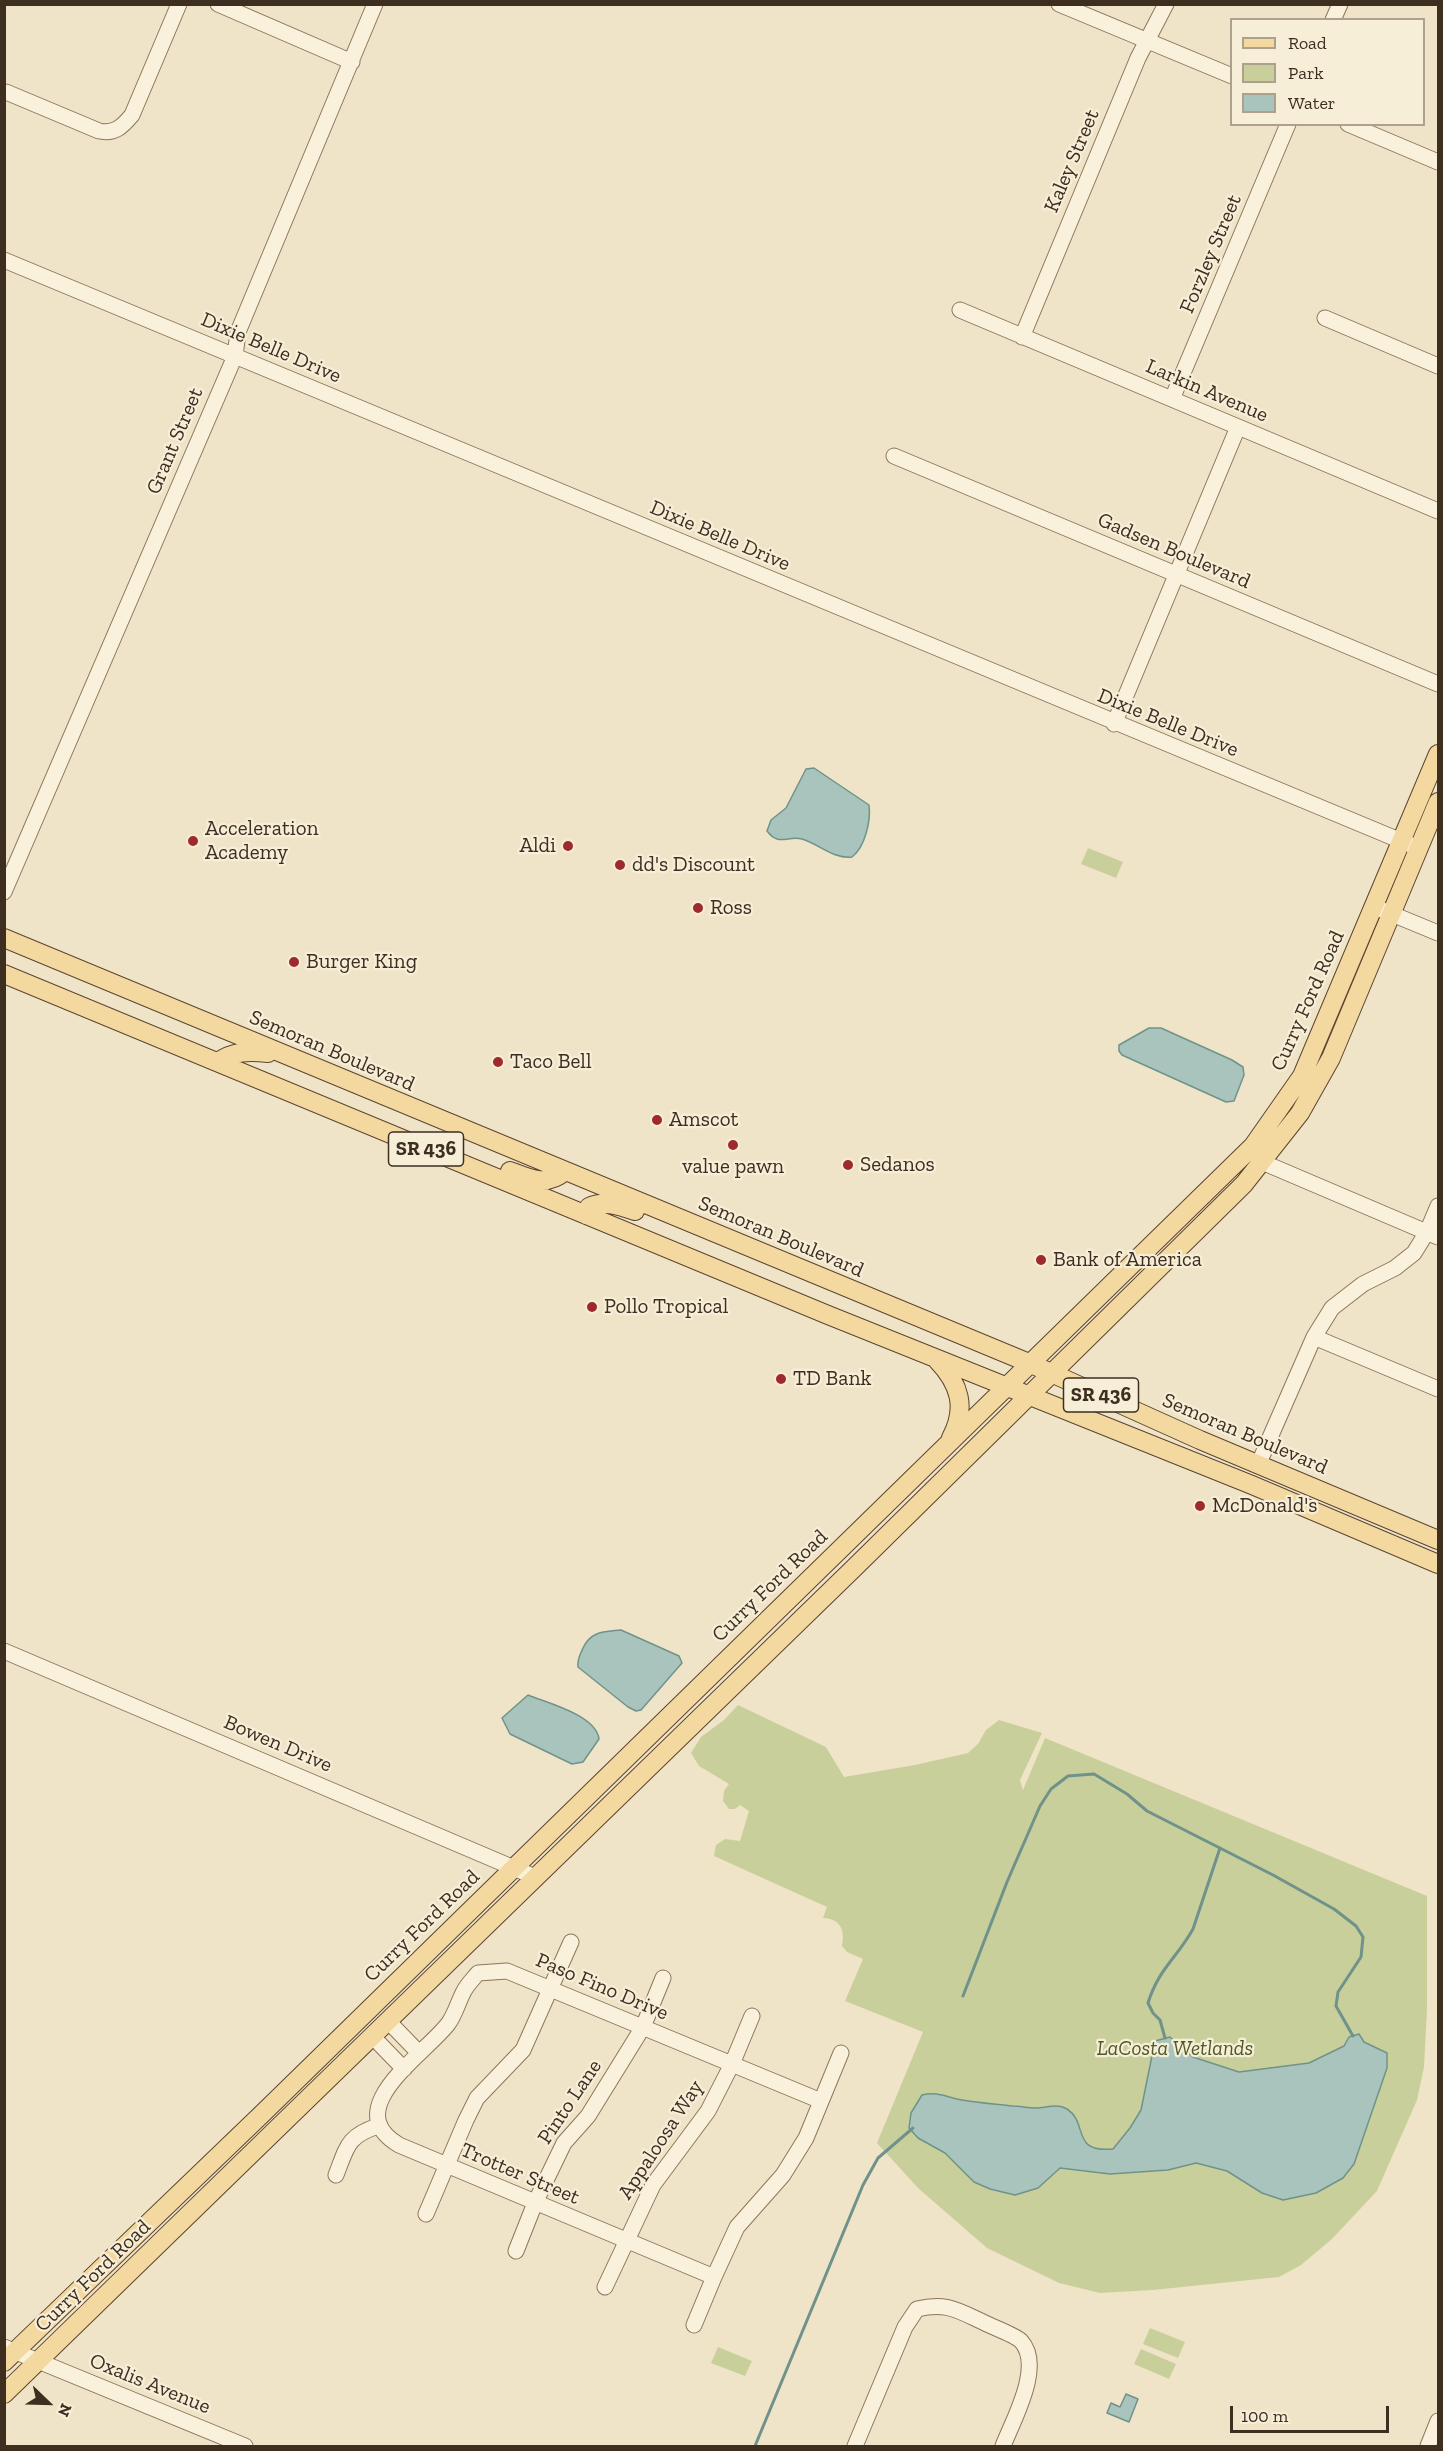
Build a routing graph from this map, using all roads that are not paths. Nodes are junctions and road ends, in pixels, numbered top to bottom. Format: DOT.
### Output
graph roads {
  1 [pos="178,4"];
  2 [pos="218,4"];
  3 [pos="375,4"];
  4 [pos="1059,4"];
  5 [pos="1166,4"];
  6 [pos="1340,4"];
  7 [pos="1334,18"];
  8 [pos="1148,41"];
  9 [pos="352,62"];
  10 [pos="1230,75"];
  11 [pos="6,92"];
  12 [pos="1287,126"];
  13 [pos="1353,126"];
  14 [pos="1438,162"];
  15 [pos="4,260"];
  16 [pos="960,310"];
  17 [pos="1325,318"];
  18 [pos="1022,337"];
  19 [pos="235,356"];
  20 [pos="1438,366"];
  21 [pos="1173,399"];
  22 [pos="1238,427"];
  23 [pos="894,456"];
  24 [pos="1438,511"];
  25 [pos="1176,574"];
  26 [pos="1438,684"];
  27 [pos="1114,723"];
  28 [pos="1438,753"];
  29 [pos="1438,802"];
  30 [pos="1411,845"];
  31 [pos="4,892"];
  32 [pos="1383,910"];
  33 [pos="1438,933"];
  34 [pos="4,938"];
  35 [pos="4,974"];
  36 [pos="281,1054"];
  37 [pos="218,1062"];
  38 [pos="1302,1076"];
  39 [pos="372,1126"];
  40 [pos="1262,1162"];
  41 [pos="565,1171"];
  42 [pos="1438,1206"];
  43 [pos="661,1211"];
  44 [pos="586,1215"];
  45 [pos="1433,1234"];
  46 [pos="1314,1337"];
  47 [pos="936,1359"];
  48 [pos="1029,1364"];
  49 [pos="1052,1374"];
  50 [pos="1005,1387"];
  51 [pos="1438,1389"];
  52 [pos="1030,1396"];
  53 [pos="949,1442"];
  54 [pos="1258,1465"];
  55 [pos="1438,1540"];
  56 [pos="838,1551"];
  57 [pos="1438,1564"];
  58 [pos="4,1651"];
  59 [pos="734,1653"];
  60 [pos="754,1664"];
  61 [pos="660,1756"];
  62 [pos="513,1868"];
  63 [pos="535,1877"];
  64 [pos="444,1936"];
  65 [pos="571,1942"];
  66 [pos="663,1978"];
  67 [pos="552,1989"];
  68 [pos="752,2016"];
  69 [pos="388,2021"];
  70 [pos="353,2023"];
  71 [pos="643,2027"];
  72 [pos="372,2036"];
  73 [pos="419,2053"];
  74 [pos="841,2053"];
  75 [pos="732,2064"];
  76 [pos="404,2069"];
  77 [pos="821,2101"];
  78 [pos="263,2113"];
  79 [pos="378,2126"];
  80 [pos="254,2151"];
  81 [pos="447,2166"];
  82 [pos="336,2175"];
  83 [pos="212,2192"];
  84 [pos="535,2203"];
  85 [pos="426,2214"];
  86 [pos="625,2240"];
  87 [pos="516,2251"];
  88 [pos="714,2277"];
  89 [pos="605,2287"];
  90 [pos="694,2325"];
  91 [pos="8,2354"];
  92 [pos="38,2361"];
  93 [pos="4,2394"];
  94 [pos="1438,2421"];
  95 [pos="245,2446"];
  96 [pos="855,2446"];
  97 [pos="1003,2446"];
  98 [pos="1428,2446"];
  1 -- 11 [label="street"];
  2 -- 9 [label="street"];
  3 -- 9 [label="street, Grant Street"];
  4 -- 8 [label="street"];
  5 -- 8 [label="street, Kaley Street"];
  6 -- 7 [label="street"];
  8 -- 10 [label="street"];
  8 -- 18 [label="street, Kaley Street"];
  9 -- 19 [label="street, Grant Street"];
  12 -- 21 [label="street, Forzley Street"];
  13 -- 14 [label="street"];
  15 -- 19 [label="street, Dixie Belle Drive"];
  16 -- 18 [label="street, Larkin Avenue"];
  17 -- 20 [label="street"];
  18 -- 21 [label="street, Larkin Avenue"];
  19 -- 27 [label="street, Dixie Belle Drive"];
  19 -- 31 [label="street, Grant Street"];
  21 -- 22 [label="street, Larkin Avenue"];
  22 -- 24 [label="street, Larkin Avenue"];
  22 -- 25 [label="street"];
  23 -- 25 [label="street, Gadsen Boulevard"];
  25 -- 26 [label="street, Gadsen Boulevard"];
  25 -- 27 [label="street"];
  27 -- 30 [label="street, Dixie Belle Drive"];
  28 -- 30 [label="main road, Curry Ford Road"];
  29 -- 30 [label="main road, Curry Ford Road"];
  30 -- 32 [label="main road, Curry Ford Road"];
  32 -- 33 [label="street"];
  32 -- 38 [label="main road, Curry Ford Road"];
  32 -- 40 [label="main road, Curry Ford Road"];
  34 -- 36 [label="main road, Semoran Boulevard / SR 436"];
  35 -- 37 [label="main road, SR 436"];
  36 -- 37 [label="main road"];
  36 -- 41 [label="main road, Semoran Boulevard / SR 436"];
  37 -- 39 [label="main road, SR 436"];
  38 -- 40 [label="main road"];
  38 -- 48 [label="main road, Curry Ford Road"];
  39 -- 41 [label="main road"];
  39 -- 44 [label="main road, SR 436"];
  40 -- 45 [label="street"];
  40 -- 49 [label="main road, Curry Ford Road"];
  41 -- 43 [label="main road, Semoran Boulevard / SR 436"];
  42 -- 45 [label="street"];
  43 -- 44 [label="main road"];
  43 -- 48 [label="main road, Semoran Boulevard / SR 436"];
  44 -- 47 [label="main road, SR 436"];
  45 -- 46 [label="street"];
  46 -- 51 [label="street"];
  46 -- 54 [label="street"];
  47 -- 50 [label="main road, SR 436"];
  47 -- 53 [label="main road"];
  48 -- 49 [label="main road, Semoran Boulevard / SR 436"];
  48 -- 50 [label="main road, Curry Ford Road"];
  49 -- 52 [label="main road, Curry Ford Road"];
  49 -- 54 [label="main road, Semoran Boulevard / SR 436"];
  50 -- 52 [label="main road, SR 436"];
  50 -- 53 [label="main road, Curry Ford Road"];
  52 -- 57 [label="main road, SR 436"];
  52 -- 60 [label="main road, Curry Ford Road"];
  53 -- 56 [label="main road, Curry Ford Road"];
  54 -- 55 [label="main road, Semoran Boulevard / SR 436"];
  56 -- 59 [label="main road, Curry Ford Road"];
  56 -- 60 [label="main road"];
  58 -- 62 [label="street, Bowen Drive"];
  59 -- 61 [label="main road"];
  59 -- 62 [label="main road, Curry Ford Road"];
  60 -- 61 [label="main road, Curry Ford Road"];
  61 -- 63 [label="main road, Curry Ford Road"];
  62 -- 63 [label="street, Bowen Drive"];
  62 -- 64 [label="main road, Curry Ford Road"];
  63 -- 69 [label="main road, Curry Ford Road"];
  64 -- 70 [label="main road, Curry Ford Road"];
  64 -- 72 [label="main road"];
  65 -- 67 [label="street"];
  66 -- 71 [label="street, Pinto Lane"];
  67 -- 71 [label="street, Paso Fino Drive"];
  67 -- 73 [label="street, Paso Fino Drive"];
  67 -- 81 [label="street"];
  68 -- 75 [label="street, Appaloosa Way"];
  69 -- 72 [label="main road, Curry Ford Road"];
  69 -- 73 [label="street"];
  70 -- 78 [label="main road, Curry Ford Road"];
  70 -- 80 [label="main road"];
  71 -- 75 [label="street, Paso Fino Drive"];
  71 -- 84 [label="street, Pinto Lane"];
  72 -- 76 [label="street"];
  72 -- 80 [label="main road, Curry Ford Road"];
  73 -- 76 [label="street, Paso Fino Drive"];
  74 -- 77 [label="street"];
  75 -- 77 [label="street, Paso Fino Drive"];
  75 -- 86 [label="street, Appaloosa Way"];
  76 -- 79 [label="street"];
  77 -- 88 [label="street"];
  78 -- 83 [label="main road"];
  78 -- 91 [label="main road, Curry Ford Road"];
  79 -- 81 [label="street, Trotter Street"];
  79 -- 82 [label="street"];
  80 -- 83 [label="main road, Curry Ford Road"];
  81 -- 84 [label="street, Trotter Street"];
  81 -- 85 [label="street"];
  83 -- 92 [label="main road, Curry Ford Road"];
  84 -- 86 [label="street, Trotter Street"];
  84 -- 87 [label="street, Pinto Lane"];
  86 -- 88 [label="street, Trotter Street"];
  86 -- 89 [label="street, Appaloosa Way"];
  88 -- 90 [label="street"];
  91 -- 92 [label="street, Oxalis Avenue"];
  92 -- 93 [label="main road, Curry Ford Road"];
  92 -- 95 [label="street, Oxalis Avenue"];
  94 -- 98 [label="street"];
  96 -- 97 [label="street"];
}
